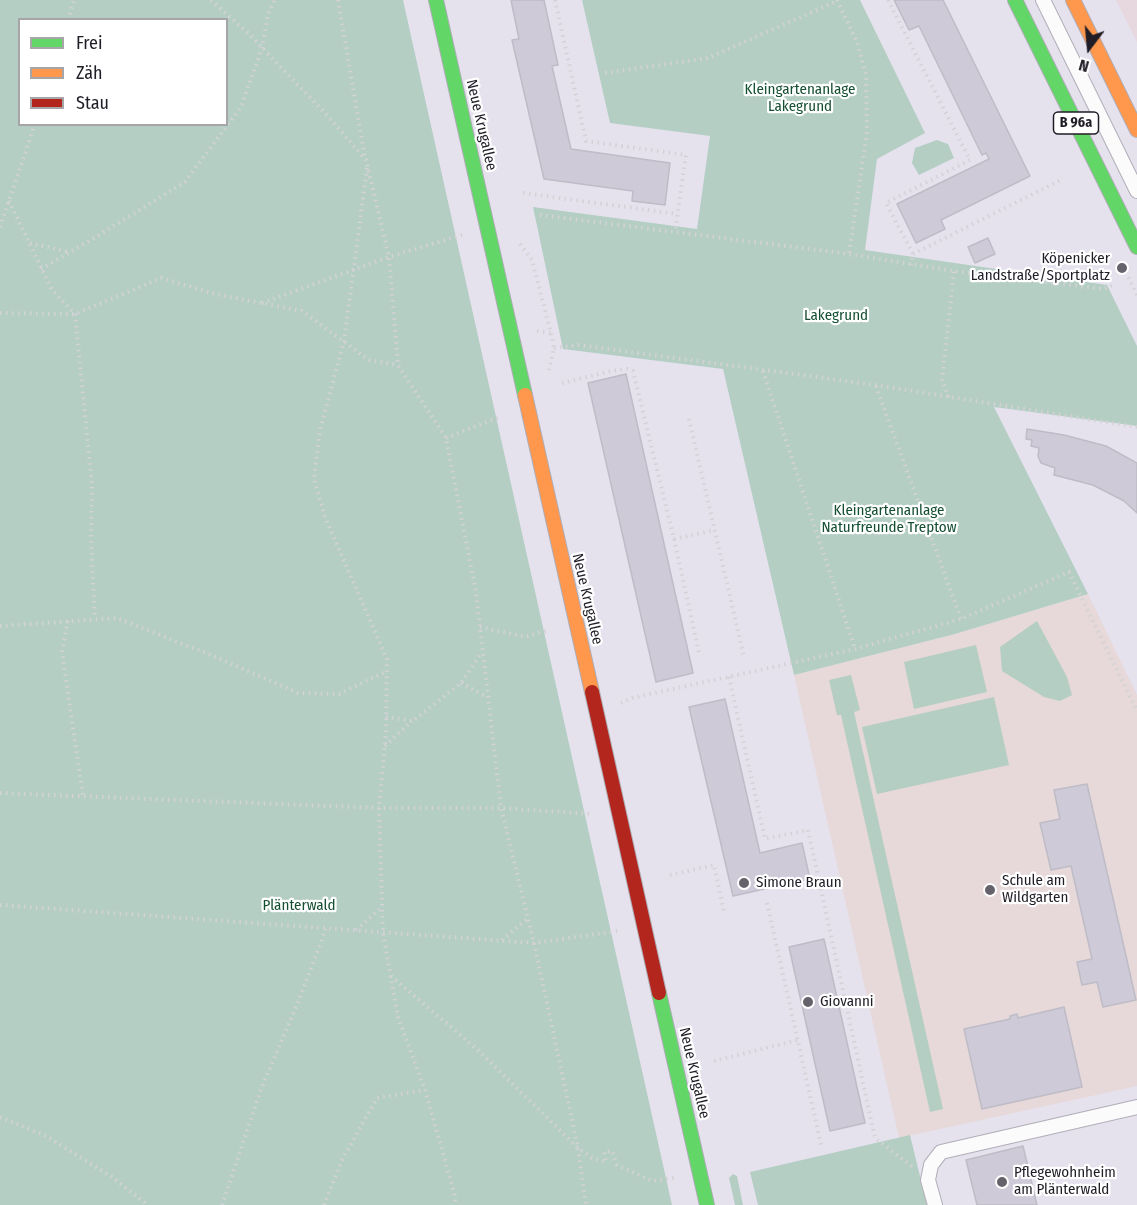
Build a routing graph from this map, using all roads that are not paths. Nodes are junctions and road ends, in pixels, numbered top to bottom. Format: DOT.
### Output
graph roads {
  1 [pos="436,0"];
  2 [pos="1015,0"];
  3 [pos="1042,0"];
  4 [pos="1073,0"];
  5 [pos="1137,130"];
  6 [pos="1137,191"];
  7 [pos="1137,247"];
  8 [pos="1137,1107"];
  9 [pos="707,1205"];
  10 [pos="935,1205"];
  1 -- 9 [label="street, Neue Krugallee"];
  2 -- 7 [label="street, B 96a"];
  3 -- 6 [label="lane"];
  4 -- 5 [label="street"];
  8 -- 10 [label="lane"];
}
